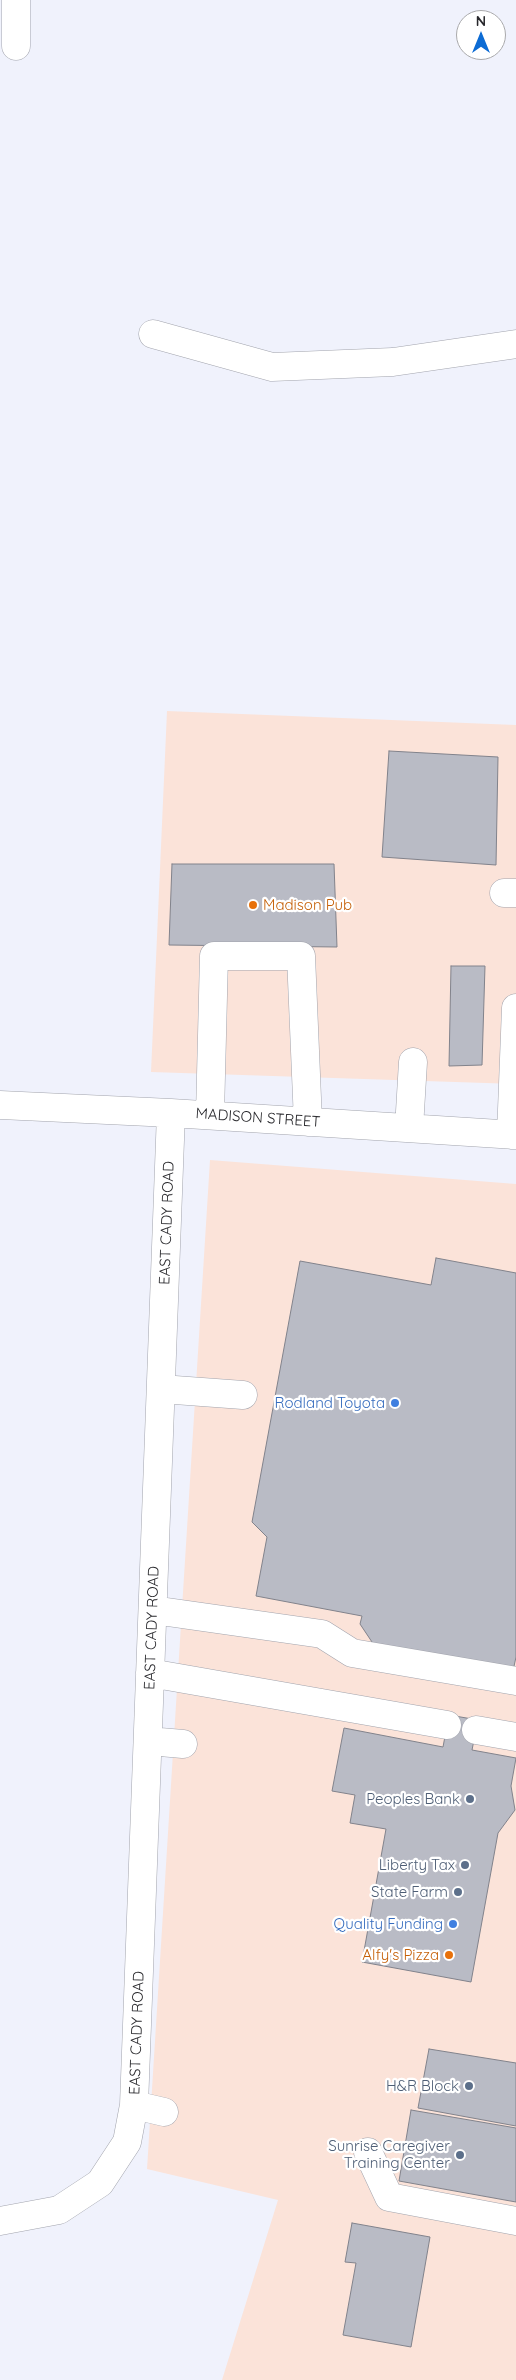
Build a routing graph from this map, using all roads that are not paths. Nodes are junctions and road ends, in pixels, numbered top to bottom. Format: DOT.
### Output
graph roads {
  1 [pos="16,0"];
  2 [pos="16,46"];
  3 [pos="152,334"];
  4 [pos="516,344"];
  5 [pos="516,1008"];
  6 [pos="413,1062"];
  7 [pos="0,1105"];
  8 [pos="171,1113"];
  9 [pos="210,1116"];
  10 [pos="308,1122"];
  11 [pos="409,1128"];
  12 [pos="514,1135"];
  13 [pos="161,1389"];
  14 [pos="243,1395"];
  15 [pos="152,1610"];
  16 [pos="150,1673"];
  17 [pos="516,1681"];
  18 [pos="447,1725"];
  19 [pos="476,1730"];
  20 [pos="516,1737"];
  21 [pos="148,1741"];
  22 [pos="183,1744"];
  23 [pos="134,2105"];
  24 [pos="164,2112"];
  25 [pos="368,2152"];
  26 [pos="0,2221"];
  27 [pos="516,2221"];
  1 -- 2 [label="street"];
  3 -- 4 [label="street"];
  5 -- 12 [label="street"];
  6 -- 11 [label="street"];
  7 -- 8 [label="street, MADISON STREET"];
  8 -- 9 [label="street, MADISON STREET"];
  8 -- 13 [label="street, EAST CADY ROAD"];
  9 -- 10 [label="street, MADISON STREET"];
  9 -- 10 [label="street"];
  10 -- 11 [label="street, MADISON STREET"];
  11 -- 12 [label="street, MADISON STREET"];
  13 -- 14 [label="street"];
  13 -- 15 [label="street, EAST CADY ROAD"];
  15 -- 16 [label="street, EAST CADY ROAD"];
  15 -- 17 [label="street"];
  16 -- 18 [label="street"];
  16 -- 21 [label="street, EAST CADY ROAD"];
  19 -- 20 [label="street"];
  21 -- 22 [label="street"];
  21 -- 23 [label="street, EAST CADY ROAD"];
  23 -- 24 [label="street"];
  23 -- 26 [label="street, EAST CADY ROAD"];
  25 -- 27 [label="street"];
}
